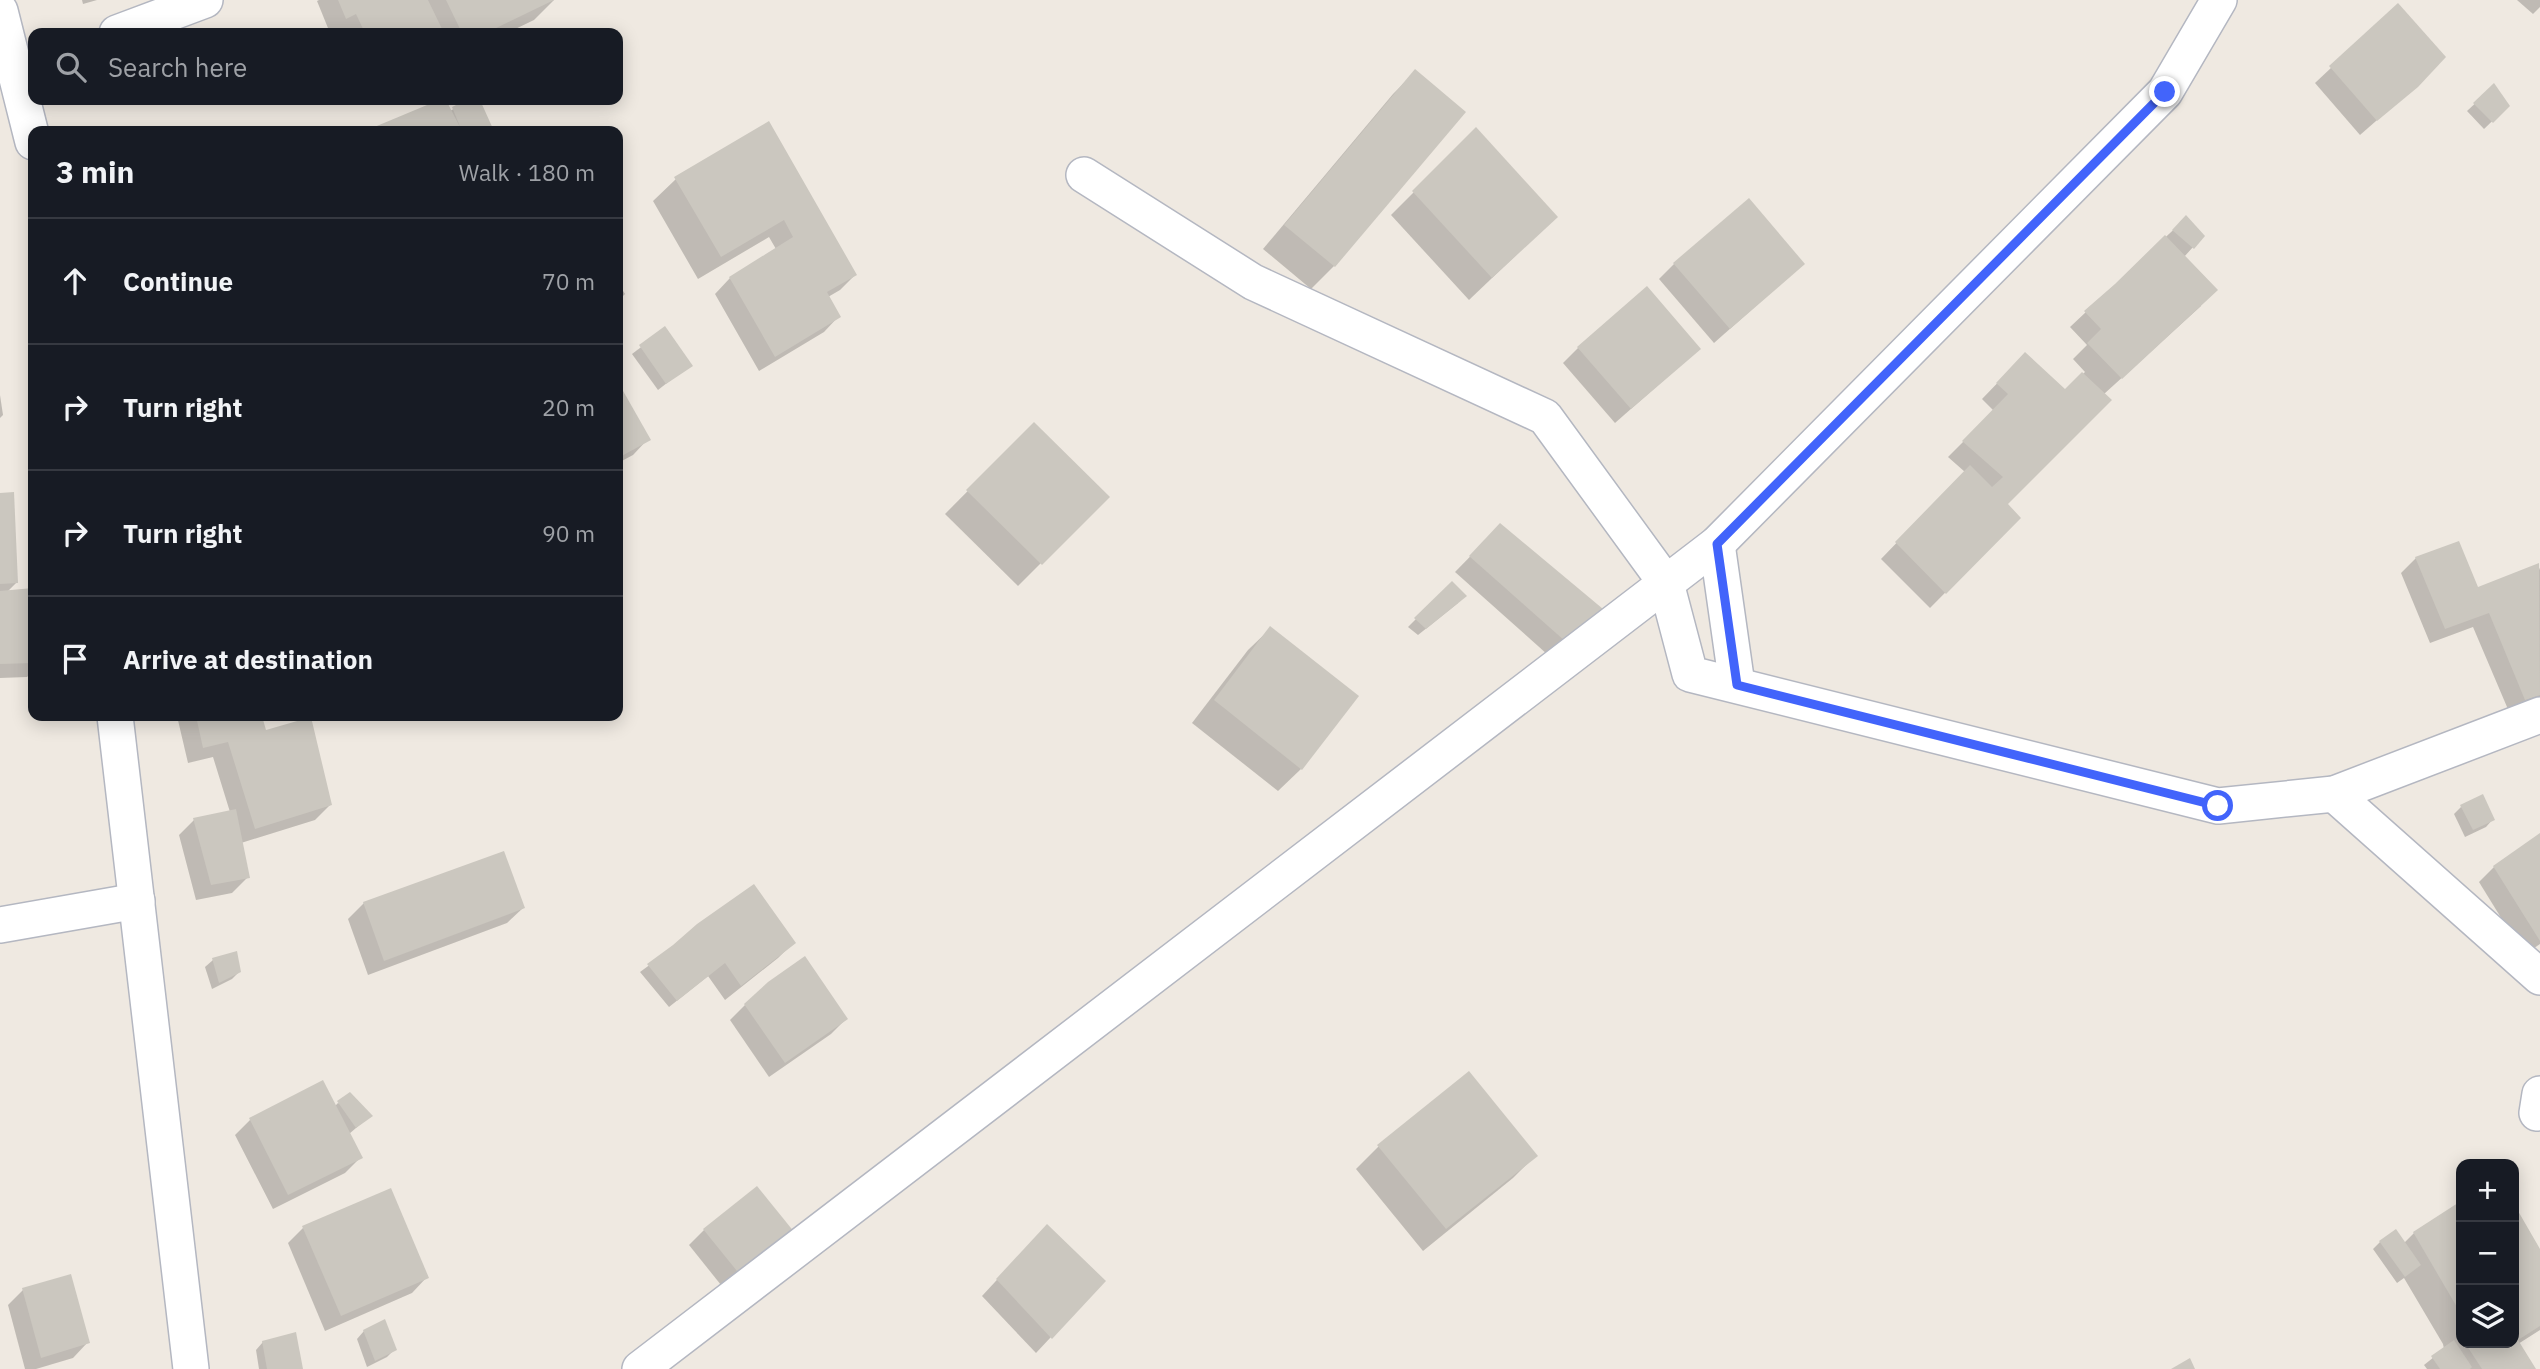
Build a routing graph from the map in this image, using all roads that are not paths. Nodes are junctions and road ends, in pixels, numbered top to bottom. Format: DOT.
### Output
graph roads {
  1 [pos="205,0"];
  2 [pos="2219,0"];
  3 [pos="0,11"];
  4 [pos="130,28"];
  5 [pos="24,68"];
  6 [pos="28,101"];
  7 [pos="28,105"];
  8 [pos="31,126"];
  9 [pos="1084,174"];
  10 [pos="1717,544"];
  11 [pos="1666,583"];
  12 [pos="1737,685"];
  13 [pos="2540,715"];
  14 [pos="116,721"];
  15 [pos="2334,794"];
  16 [pos="137,901"];
  17 [pos="0,925"];
  18 [pos="2540,977"];
  19 [pos="191,1369"];
  20 [pos="640,1369"];
  1 -- 4 [label="street"];
  2 -- 10 [label="street"];
  3 -- 5 [label="street"];
  5 -- 6 [label="street"];
  7 -- 8 [label="street"];
  9 -- 11 [label="street"];
  10 -- 11 [label="street"];
  10 -- 12 [label="street"];
  11 -- 12 [label="street"];
  11 -- 20 [label="street"];
  12 -- 15 [label="street"];
  13 -- 15 [label="street"];
  14 -- 16 [label="street"];
  15 -- 18 [label="street"];
  16 -- 17 [label="street"];
  16 -- 19 [label="street"];
}
